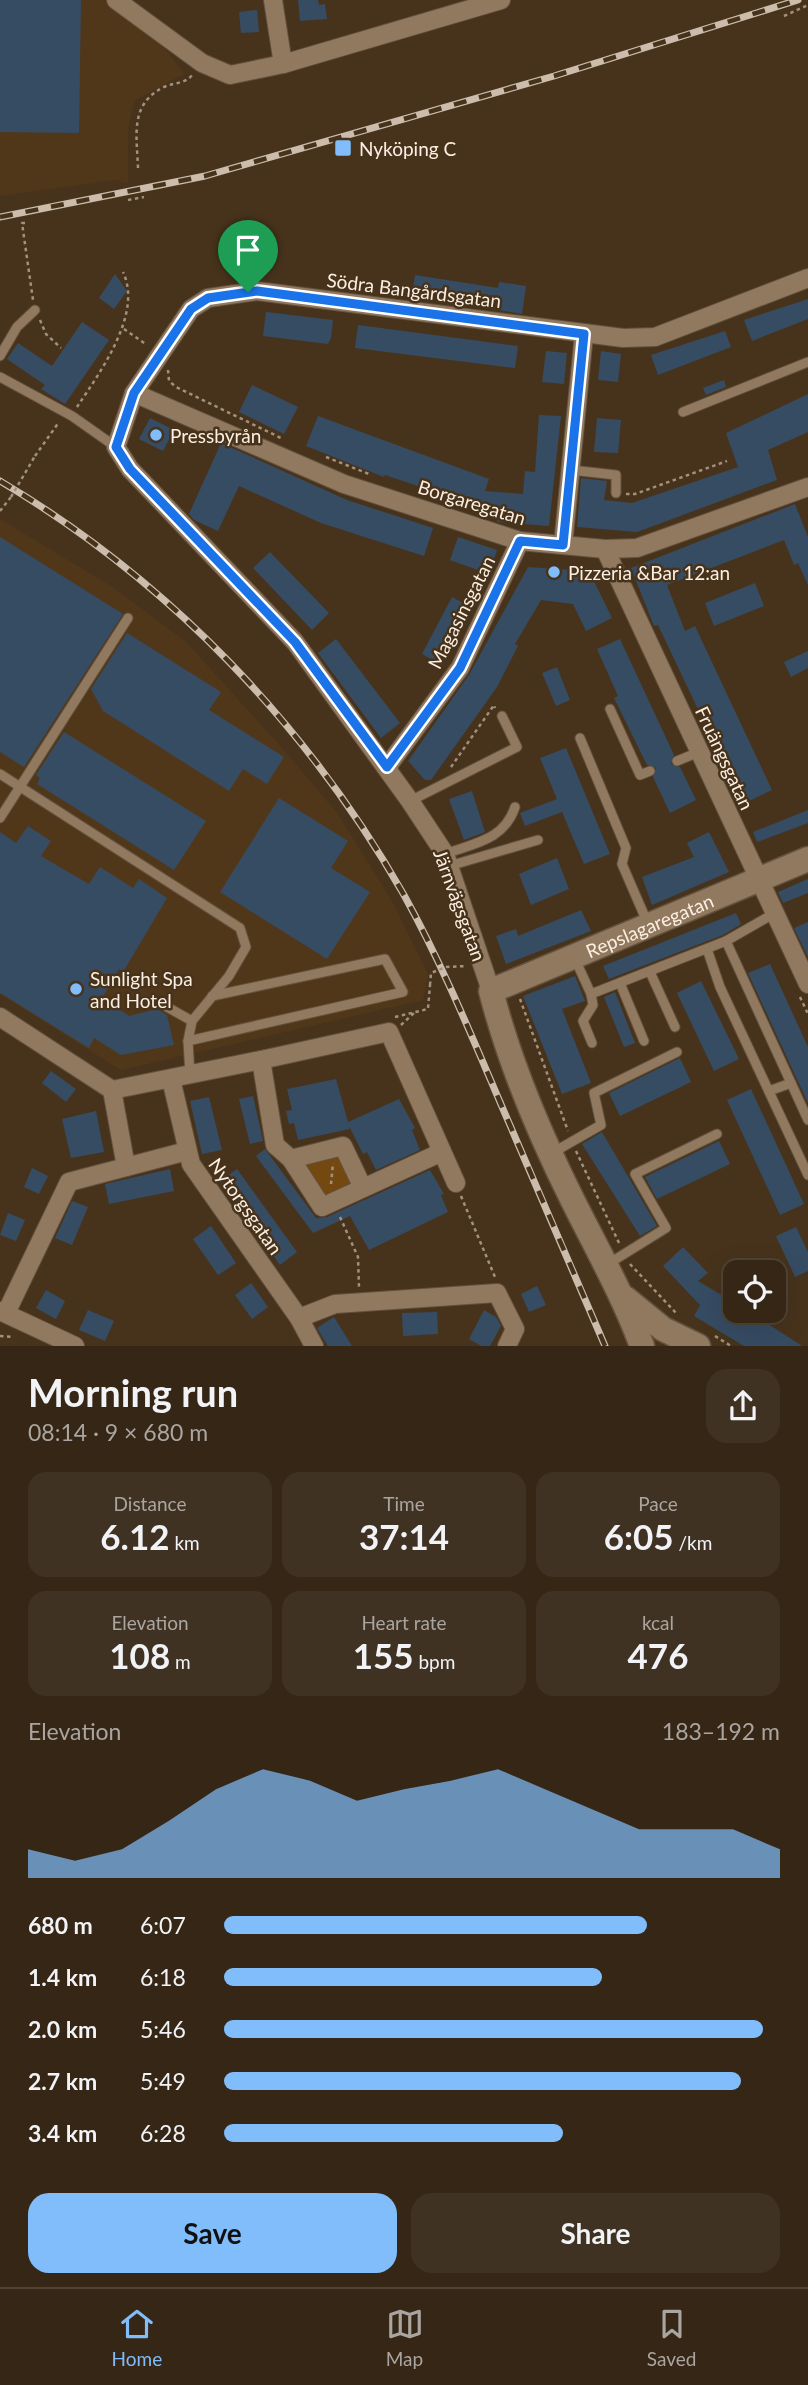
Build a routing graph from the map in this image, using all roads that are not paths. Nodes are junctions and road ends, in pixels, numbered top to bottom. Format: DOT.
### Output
graph roads {
  1 [pos="116,0"];
  2 [pos="273,0"];
  3 [pos="501,0"];
  4 [pos="283,64"];
  5 [pos="808,278"];
  6 [pos="35,310"];
  7 [pos="584,334"];
  8 [pos="0,356"];
  9 [pos="808,362"];
  10 [pos="0,377"];
  11 [pos="134,393"];
  12 [pos="683,412"];
  13 [pos="116,447"];
  14 [pos="571,470"];
  15 [pos="808,487"];
  16 [pos="616,493"];
  17 [pos="520,541"];
  18 [pos="563,545"];
  19 [pos="605,550"];
  20 [pos="128,618"];
  21 [pos="610,709"];
  22 [pos="502,716"];
  23 [pos="580,738"];
  24 [pos="699,752"];
  25 [pos="677,761"];
  26 [pos="387,767"];
  27 [pos="650,771"];
  28 [pos="0,775"];
  29 [pos="20,787"];
  30 [pos="410,801"];
  31 [pos="515,807"];
  32 [pos="0,818"];
  33 [pos="538,840"];
  34 [pos="808,859"];
  35 [pos="447,860"];
  36 [pos="759,879"];
  37 [pos="775,913"];
  38 [pos="648,926"];
  39 [pos="726,942"];
  40 [pos="707,949"];
  41 [pos="574,957"];
  42 [pos="650,972"];
  43 [pos="620,983"];
  44 [pos="808,985"];
  45 [pos="502,986"];
  46 [pos="591,994"];
  47 [pos="210,996"];
  48 [pos="160,1003"];
  49 [pos="0,1017"];
  50 [pos="192,1021"];
  51 [pos="675,1027"];
  52 [pos="188,1041"];
  53 [pos="644,1041"];
  54 [pos="592,1043"];
  55 [pos="677,1052"];
  56 [pos="261,1060"];
  57 [pos="190,1075"];
  58 [pos="171,1079"];
  59 [pos="791,1083"];
  60 [pos="112,1090"];
  61 [pos="769,1091"];
  62 [pos="808,1120"];
  63 [pos="717,1134"];
  64 [pos="187,1151"];
  65 [pos="442,1152"];
  66 [pos="550,1154"];
  67 [pos="291,1159"];
  68 [pos="126,1167"];
  69 [pos="808,1175"];
  70 [pos="456,1183"];
  71 [pos="362,1186"];
  72 [pos="615,1259"];
  73 [pos="622,1296"];
  74 [pos="3,1312"];
  75 [pos="299,1318"];
  76 [pos="704,1339"];
  77 [pos="643,1342"];
  78 [pos="75,1346"];
  79 [pos="314,1346"];
  80 [pos="506,1346"];
  1 -- 4 [label="street"];
  2 -- 4 [label="street"];
  3 -- 4 [label="street"];
  5 -- 7 [label="street, Södra Bangårdsgatan"];
  6 -- 8 [label="lane"];
  7 -- 11 [label="street, Södra Bangårdsgatan"];
  7 -- 14 [label="street"];
  9 -- 12 [label="lane"];
  10 -- 13 [label="lane"];
  11 -- 13 [label="street, Södra Bangårdsgatan"];
  11 -- 17 [label="street, Borgaregatan"];
  13 -- 26 [label="street, Järnvägsgatan"];
  14 -- 16 [label="lane"];
  14 -- 18 [label="street"];
  15 -- 19 [label="street, Borgaregatan"];
  17 -- 18 [label="street, Borgaregatan"];
  17 -- 26 [label="street, Magasinsgatan"];
  18 -- 19 [label="street, Borgaregatan"];
  19 -- 24 [label="street, Fruängsgatan"];
  20 -- 29 [label="lane"];
  21 -- 27 [label="lane"];
  22 -- 30 [label="lane"];
  23 -- 38 [label="lane"];
  24 -- 25 [label="lane"];
  24 -- 36 [label="street, Fruängsgatan"];
  26 -- 30 [label="street, Järnvägsgatan"];
  28 -- 29 [label="lane"];
  29 -- 32 [label="lane"];
  29 -- 47 [label="lane"];
  30 -- 35 [label="street, Järnvägsgatan"];
  31 -- 35 [label="lane"];
  33 -- 35 [label="lane"];
  34 -- 36 [label="main road, Repslagaregatan"];
  35 -- 45 [label="street, Järnvägsgatan"];
  36 -- 37 [label="street, Fruängsgatan"];
  36 -- 38 [label="main road, Repslagaregatan"];
  37 -- 39 [label="lane"];
  37 -- 44 [label="street, Fruängsgatan"];
  38 -- 41 [label="main road, Repslagaregatan"];
  39 -- 40 [label="lane"];
  39 -- 59 [label="lane"];
  40 -- 42 [label="lane"];
  40 -- 61 [label="lane"];
  41 -- 45 [label="main road, Repslagaregatan"];
  41 -- 46 [label="lane"];
  42 -- 43 [label="lane"];
  42 -- 51 [label="lane"];
  43 -- 46 [label="lane"];
  43 -- 53 [label="lane"];
  45 -- 66 [label="main road, Järnvägsgatan"];
  46 -- 54 [label="lane"];
  47 -- 50 [label="lane"];
  47 -- 52 [label="lane"];
  48 -- 50 [label="lane"];
  49 -- 60 [label="street"];
  50 -- 52 [label="lane"];
  52 -- 57 [label="lane"];
  55 -- 66 [label="lane"];
  56 -- 57 [label="street"];
  56 -- 65 [label="street"];
  56 -- 67 [label="street"];
  57 -- 58 [label="street"];
  58 -- 60 [label="street"];
  58 -- 64 [label="street, Nytorgsgatan"];
  59 -- 61 [label="lane"];
  59 -- 62 [label="lane"];
  60 -- 68 [label="street"];
  61 -- 69 [label="lane"];
  63 -- 72 [label="lane"];
  64 -- 68 [label="street"];
  64 -- 75 [label="street, Nytorgsgatan"];
  65 -- 70 [label="street"];
  65 -- 71 [label="street"];
  66 -- 72 [label="main road, Järnvägsgatan"];
  67 -- 71 [label="street"];
  67 -- 71 [label="street"];
  68 -- 74 [label="street"];
  72 -- 73 [label="main road, Järnvägsgatan"];
  73 -- 76 [label="main road, Järnvägsgatan"];
  73 -- 77 [label="main road, Järnvägsgatan"];
  74 -- 78 [label="street"];
  75 -- 79 [label="street, Nytorgsgatan"];
  75 -- 80 [label="street"];
}
